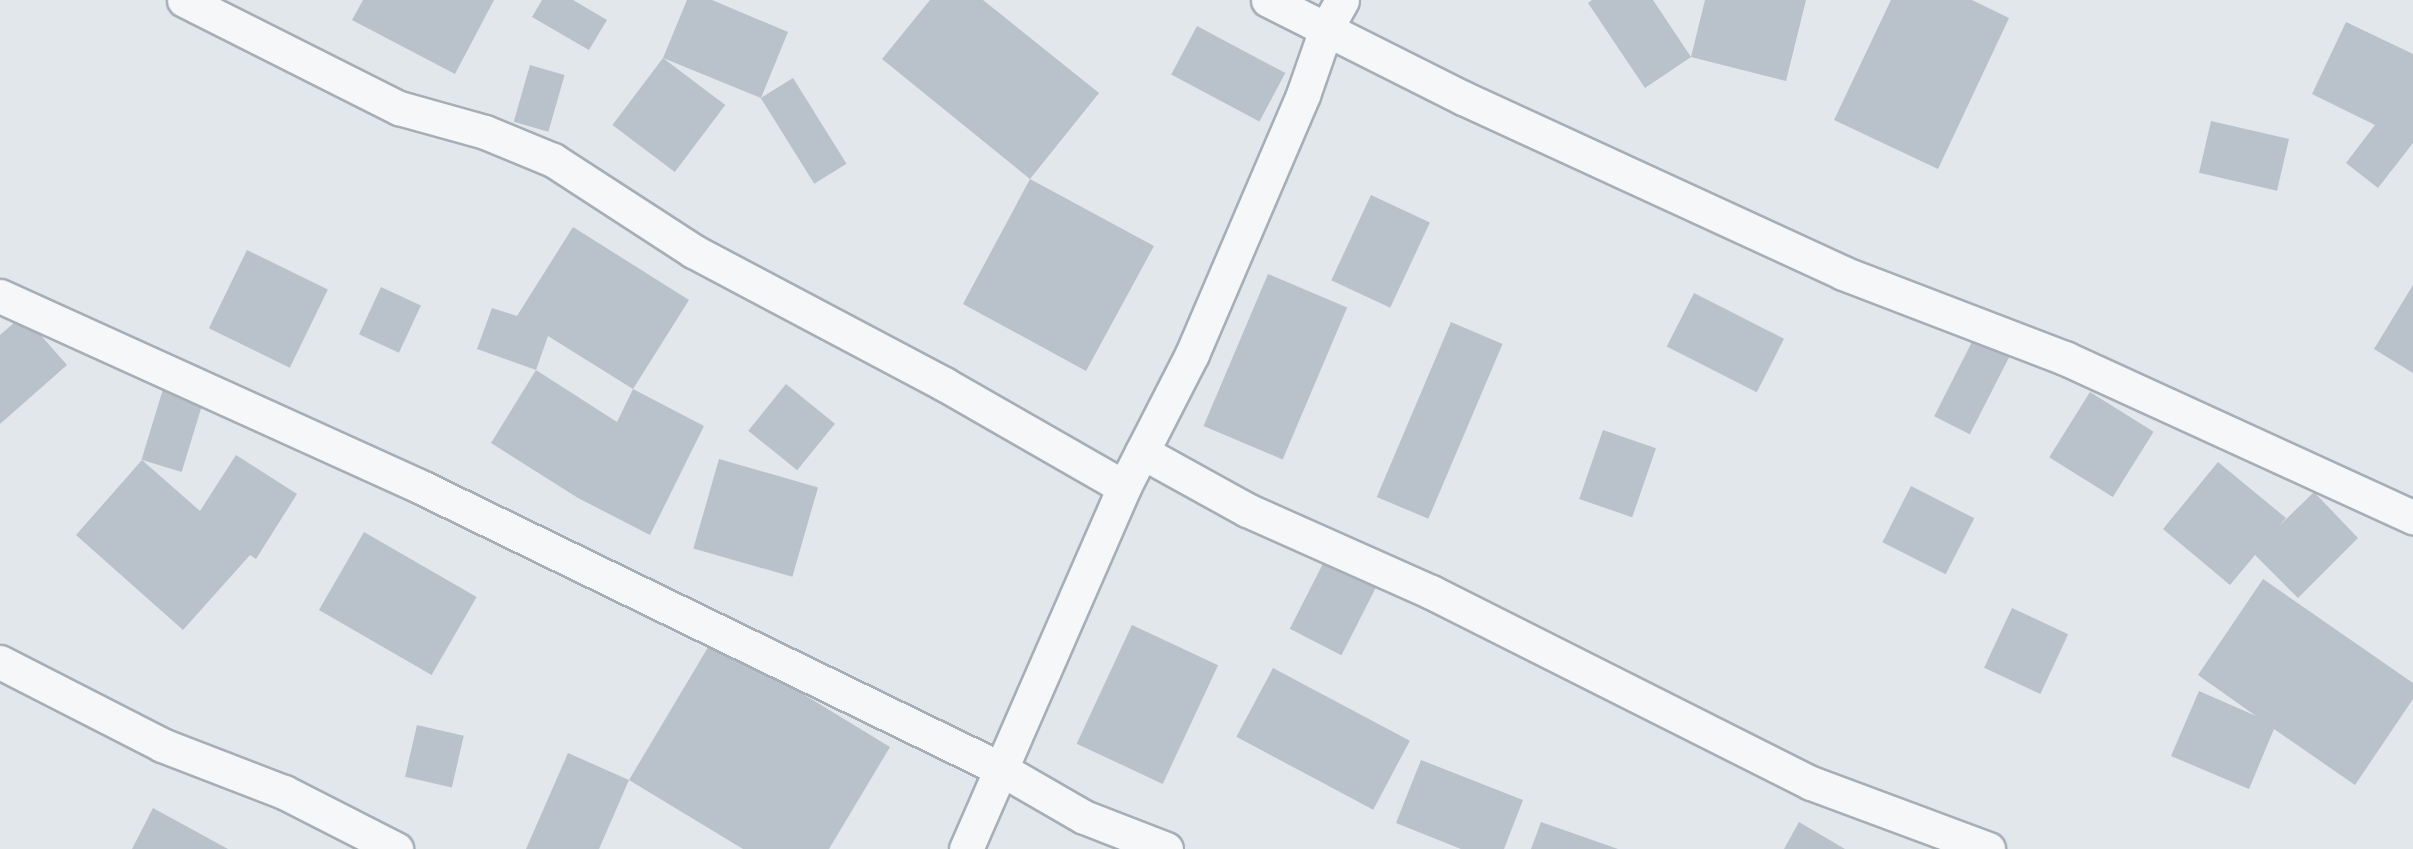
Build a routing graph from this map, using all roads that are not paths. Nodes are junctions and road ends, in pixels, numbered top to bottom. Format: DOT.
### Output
graph roads {
  1 [pos="184,0"];
  2 [pos="1268,0"];
  3 [pos="1342,0"];
  4 [pos="1326,29"];
  5 [pos="0,296"];
  6 [pos="1142,452"];
  7 [pos="1124,487"];
  8 [pos="2413,516"];
  9 [pos="0,662"];
  10 [pos="999,768"];
  11 [pos="396,849"];
  12 [pos="966,849"];
  13 [pos="1166,849"];
  14 [pos="1988,849"];
  1 -- 7 [label="street"];
  2 -- 4 [label="street"];
  3 -- 4 [label="street"];
  4 -- 6 [label="street"];
  4 -- 8 [label="street"];
  5 -- 10 [label="street"];
  6 -- 7 [label="street"];
  6 -- 14 [label="street"];
  7 -- 10 [label="street"];
  9 -- 11 [label="street"];
  10 -- 12 [label="street"];
  10 -- 13 [label="street"];
}
